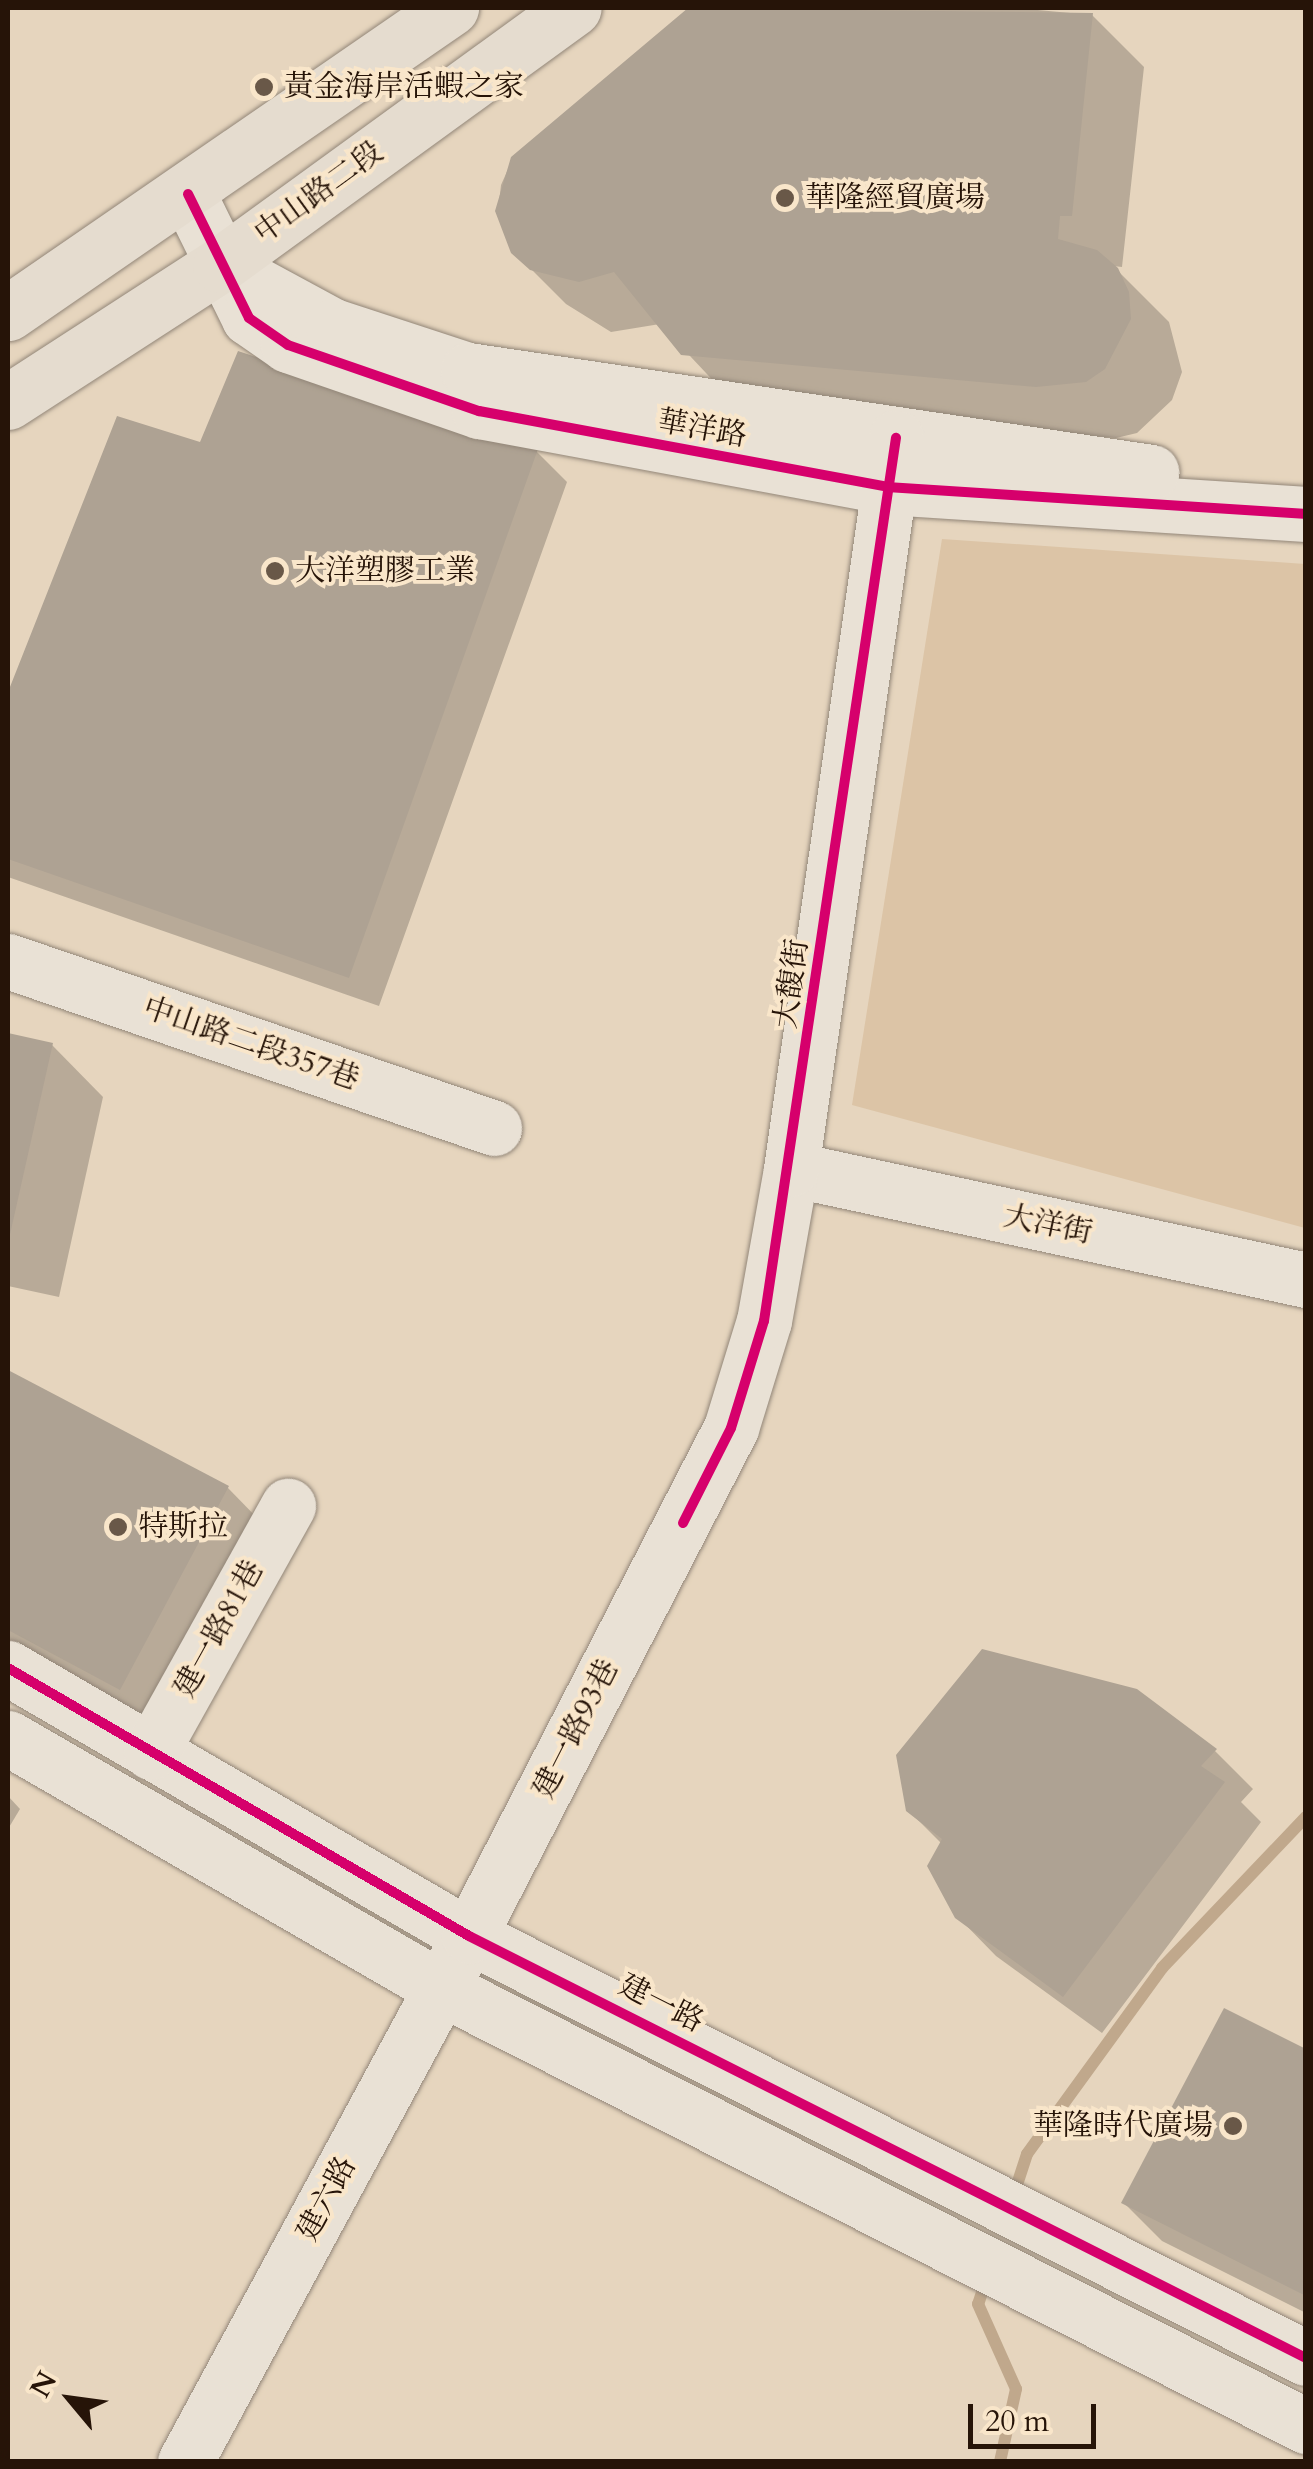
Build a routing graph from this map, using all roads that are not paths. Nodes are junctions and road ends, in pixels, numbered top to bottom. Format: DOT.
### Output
graph roads {
  1 [pos="451,8"];
  2 [pos="574,8"];
  3 [pos="188,194"];
  4 [pos="220,265"];
  5 [pos="8,313"];
  6 [pos="8,402"];
  7 [pos="892,462"];
  8 [pos="1306,478"];
  9 [pos="1306,514"];
  10 [pos="8,961"];
  11 [pos="494,1128"];
  12 [pos="791,1169"];
  13 [pos="1306,1280"];
  14 [pos="288,1506"];
  15 [pos="683,1523"];
  16 [pos="8,1668"];
  17 [pos="8,1738"];
  18 [pos="151,1752"];
  19 [pos="469,1936"];
  20 [pos="441,1988"];
  21 [pos="1306,2358"];
  22 [pos="1306,2426"];
  23 [pos="186,2462"];
  1 -- 3 [label="main road"];
  2 -- 4 [label="main road, 中山路二段"];
  3 -- 4 [label="street, 華洋路"];
  3 -- 5 [label="main road"];
  4 -- 6 [label="main road, 中山路二段"];
  4 -- 7 [label="street, 華洋路"];
  7 -- 8 [label="street, 華洋路"];
  7 -- 9 [label="street, 華洋路"];
  7 -- 12 [label="street, 大馥街"];
  10 -- 11 [label="street, 中山路二段357巷"];
  12 -- 13 [label="street, 大洋街"];
  12 -- 15 [label="street, 大馥街"];
  14 -- 18 [label="street, 建一路81巷"];
  15 -- 19 [label="street, 建一路93巷"];
  16 -- 18 [label="street, 建一路"];
  17 -- 20 [label="street"];
  18 -- 19 [label="street, 建一路"];
  19 -- 20 [label="street, 建六路"];
  19 -- 21 [label="street, 建一路"];
  20 -- 22 [label="street"];
  20 -- 23 [label="street, 建六路"];
}
